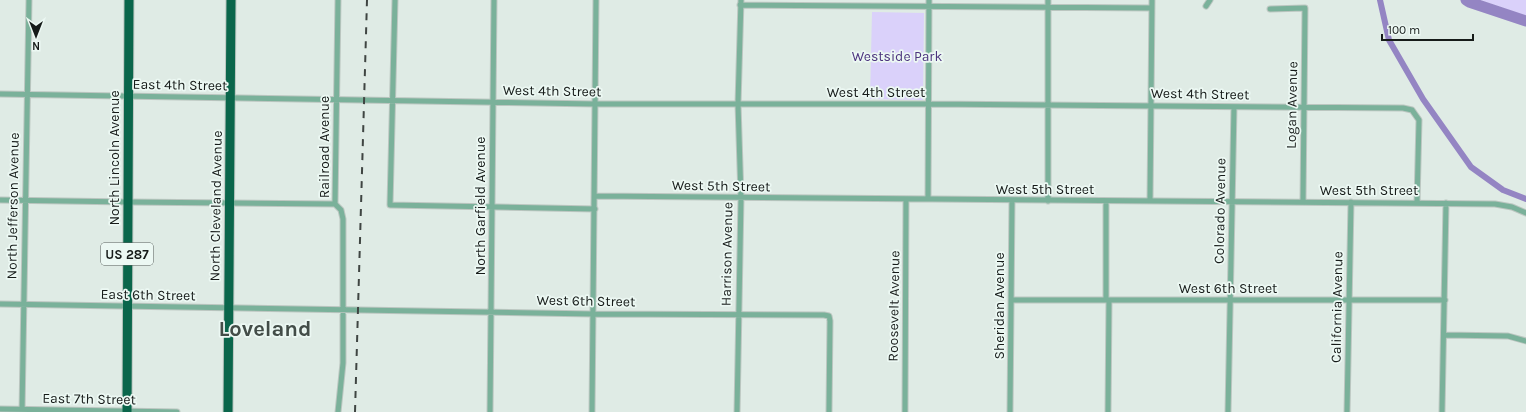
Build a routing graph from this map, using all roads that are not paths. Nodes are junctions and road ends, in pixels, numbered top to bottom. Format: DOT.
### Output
graph roads {
  1 [pos="28,0"];
  2 [pos="129,0"];
  3 [pos="232,0"];
  4 [pos="338,0"];
  5 [pos="395,0"];
  6 [pos="494,0"];
  7 [pos="596,0"];
  8 [pos="929,0"];
  9 [pos="1048,0"];
  10 [pos="1152,0"];
  11 [pos="1210,0"];
  12 [pos="740,3"];
  13 [pos="1206,6"];
  14 [pos="929,7"];
  15 [pos="1048,7"];
  16 [pos="1152,8"];
  17 [pos="1270,8"];
  18 [pos="0,94"];
  19 [pos="28,94"];
  20 [pos="128,96"];
  21 [pos="231,99"];
  22 [pos="336,100"];
  23 [pos="394,101"];
  24 [pos="493,103"];
  25 [pos="595,104"];
  26 [pos="738,104"];
  27 [pos="928,104"];
  28 [pos="1048,105"];
  29 [pos="1152,106"];
  30 [pos="1234,107"];
  31 [pos="1304,108"];
  32 [pos="595,196"];
  33 [pos="741,198"];
  34 [pos="928,199"];
  35 [pos="0,200"];
  36 [pos="25,200"];
  37 [pos="906,200"];
  38 [pos="1012,200"];
  39 [pos="1048,201"];
  40 [pos="1106,201"];
  41 [pos="1150,201"];
  42 [pos="128,202"];
  43 [pos="1232,202"];
  44 [pos="1303,202"];
  45 [pos="1351,202"];
  46 [pos="230,203"];
  47 [pos="1417,203"];
  48 [pos="1446,203"];
  49 [pos="335,204"];
  50 [pos="492,208"];
  51 [pos="594,209"];
  52 [pos="1526,214"];
  53 [pos="1230,299"];
  54 [pos="1011,300"];
  55 [pos="1107,300"];
  56 [pos="1349,300"];
  57 [pos="1445,300"];
  58 [pos="0,304"];
  59 [pos="24,304"];
  60 [pos="127,306"];
  61 [pos="229,308"];
  62 [pos="343,310"];
  63 [pos="491,312"];
  64 [pos="593,314"];
  65 [pos="738,314"];
  66 [pos="1445,335"];
  67 [pos="1526,341"];
  68 [pos="0,409"];
  69 [pos="22,411"];
  70 [pos="127,412"];
  71 [pos="177,412"];
  72 [pos="228,412"];
  73 [pos="338,412"];
  74 [pos="490,412"];
  75 [pos="592,412"];
  76 [pos="737,412"];
  77 [pos="829,412"];
  78 [pos="905,412"];
  79 [pos="1010,412"];
  80 [pos="1108,412"];
  81 [pos="1228,412"];
  82 [pos="1347,412"];
  83 [pos="1442,412"];
  1 -- 19 [label="street, North Jefferson Avenue"];
  2 -- 20 [label="highway, North Lincoln Avenue / US 287"];
  3 -- 21 [label="highway, North Cleveland Avenue"];
  4 -- 22 [label="street, Railroad Avenue"];
  5 -- 23 [label="street"];
  6 -- 24 [label="street, North Garfield Avenue"];
  7 -- 25 [label="street"];
  8 -- 14 [label="street"];
  9 -- 15 [label="street"];
  10 -- 16 [label="street"];
  11 -- 13 [label="street"];
  12 -- 14 [label="street"];
  12 -- 26 [label="street, Harrison Avenue"];
  14 -- 15 [label="street"];
  14 -- 27 [label="street"];
  15 -- 16 [label="street"];
  15 -- 28 [label="street"];
  16 -- 29 [label="street"];
  17 -- 31 [label="street, Logan Avenue"];
  18 -- 19 [label="street, East 4th Street"];
  19 -- 20 [label="street, East 4th Street"];
  19 -- 36 [label="street, North Jefferson Avenue"];
  20 -- 21 [label="street, East 4th Street"];
  20 -- 42 [label="highway, North Lincoln Avenue / US 287"];
  21 -- 22 [label="street, East 4th Street"];
  21 -- 46 [label="highway, North Cleveland Avenue"];
  22 -- 23 [label="street, West 4th Street"];
  22 -- 49 [label="street, Railroad Avenue"];
  23 -- 24 [label="street, West 4th Street"];
  23 -- 50 [label="street"];
  24 -- 25 [label="street, West 4th Street"];
  24 -- 50 [label="street, North Garfield Avenue"];
  25 -- 26 [label="street, West 4th Street"];
  25 -- 32 [label="street"];
  26 -- 27 [label="street, West 4th Street"];
  26 -- 33 [label="street, Harrison Avenue"];
  27 -- 28 [label="street, West 4th Street"];
  27 -- 34 [label="street"];
  28 -- 29 [label="street, West 4th Street"];
  28 -- 39 [label="street"];
  29 -- 30 [label="street, West 4th Street"];
  29 -- 41 [label="street"];
  30 -- 31 [label="street, West 4th Street"];
  30 -- 43 [label="street, Colorado Avenue"];
  31 -- 44 [label="street, Logan Avenue"];
  31 -- 47 [label="street, West 4th Street"];
  32 -- 33 [label="street, West 5th Street"];
  32 -- 51 [label="street"];
  33 -- 37 [label="street, West 5th Street"];
  33 -- 65 [label="street, Harrison Avenue"];
  34 -- 37 [label="street, West 5th Street"];
  34 -- 38 [label="street, West 5th Street"];
  35 -- 36 [label="street"];
  36 -- 42 [label="street"];
  36 -- 59 [label="street, North Jefferson Avenue"];
  37 -- 78 [label="street, Roosevelt Avenue"];
  38 -- 39 [label="street, West 5th Street"];
  38 -- 54 [label="street, Sheridan Avenue"];
  39 -- 40 [label="street, West 5th Street"];
  40 -- 41 [label="street, West 5th Street"];
  40 -- 55 [label="street"];
  41 -- 43 [label="street, West 5th Street"];
  42 -- 46 [label="street"];
  42 -- 60 [label="highway, North Lincoln Avenue / US 287"];
  43 -- 44 [label="street, West 5th Street"];
  43 -- 53 [label="street, Colorado Avenue"];
  44 -- 45 [label="street, West 5th Street"];
  45 -- 47 [label="street, West 5th Street"];
  45 -- 56 [label="street, California Avenue"];
  46 -- 49 [label="street"];
  46 -- 61 [label="highway, North Cleveland Avenue"];
  47 -- 48 [label="street, West 5th Street"];
  48 -- 52 [label="street, West 5th Street"];
  48 -- 57 [label="street"];
  49 -- 62 [label="street, Railroad Avenue"];
  50 -- 51 [label="street"];
  50 -- 63 [label="street, North Garfield Avenue"];
  51 -- 64 [label="street"];
  53 -- 55 [label="street, West 6th Street"];
  53 -- 56 [label="street, West 6th Street"];
  53 -- 81 [label="street, Colorado Avenue"];
  54 -- 55 [label="street, West 6th Street"];
  54 -- 79 [label="street, Sheridan Avenue"];
  55 -- 80 [label="street"];
  56 -- 57 [label="street, West 6th Street"];
  56 -- 82 [label="street, California Avenue"];
  57 -- 66 [label="street"];
  58 -- 59 [label="street, East 6th Street"];
  59 -- 60 [label="street, East 6th Street"];
  59 -- 69 [label="street, North Jefferson Avenue"];
  60 -- 61 [label="street, East 6th Street"];
  60 -- 70 [label="highway, North Lincoln Avenue / US 287"];
  61 -- 62 [label="street, East 6th Street"];
  61 -- 72 [label="highway, North Cleveland Avenue"];
  62 -- 63 [label="street, West 6th Street"];
  62 -- 73 [label="street, Railroad Avenue"];
  63 -- 64 [label="street, West 6th Street"];
  63 -- 74 [label="street, North Garfield Avenue"];
  64 -- 65 [label="street, West 6th Street"];
  64 -- 75 [label="street"];
  65 -- 76 [label="street, Harrison Avenue"];
  65 -- 77 [label="street, West 6th Street"];
  66 -- 67 [label="street"];
  66 -- 83 [label="street"];
  68 -- 69 [label="street, East 7th Street"];
  69 -- 70 [label="street, East 7th Street"];
  70 -- 71 [label="street, East 7th Street"];
}
